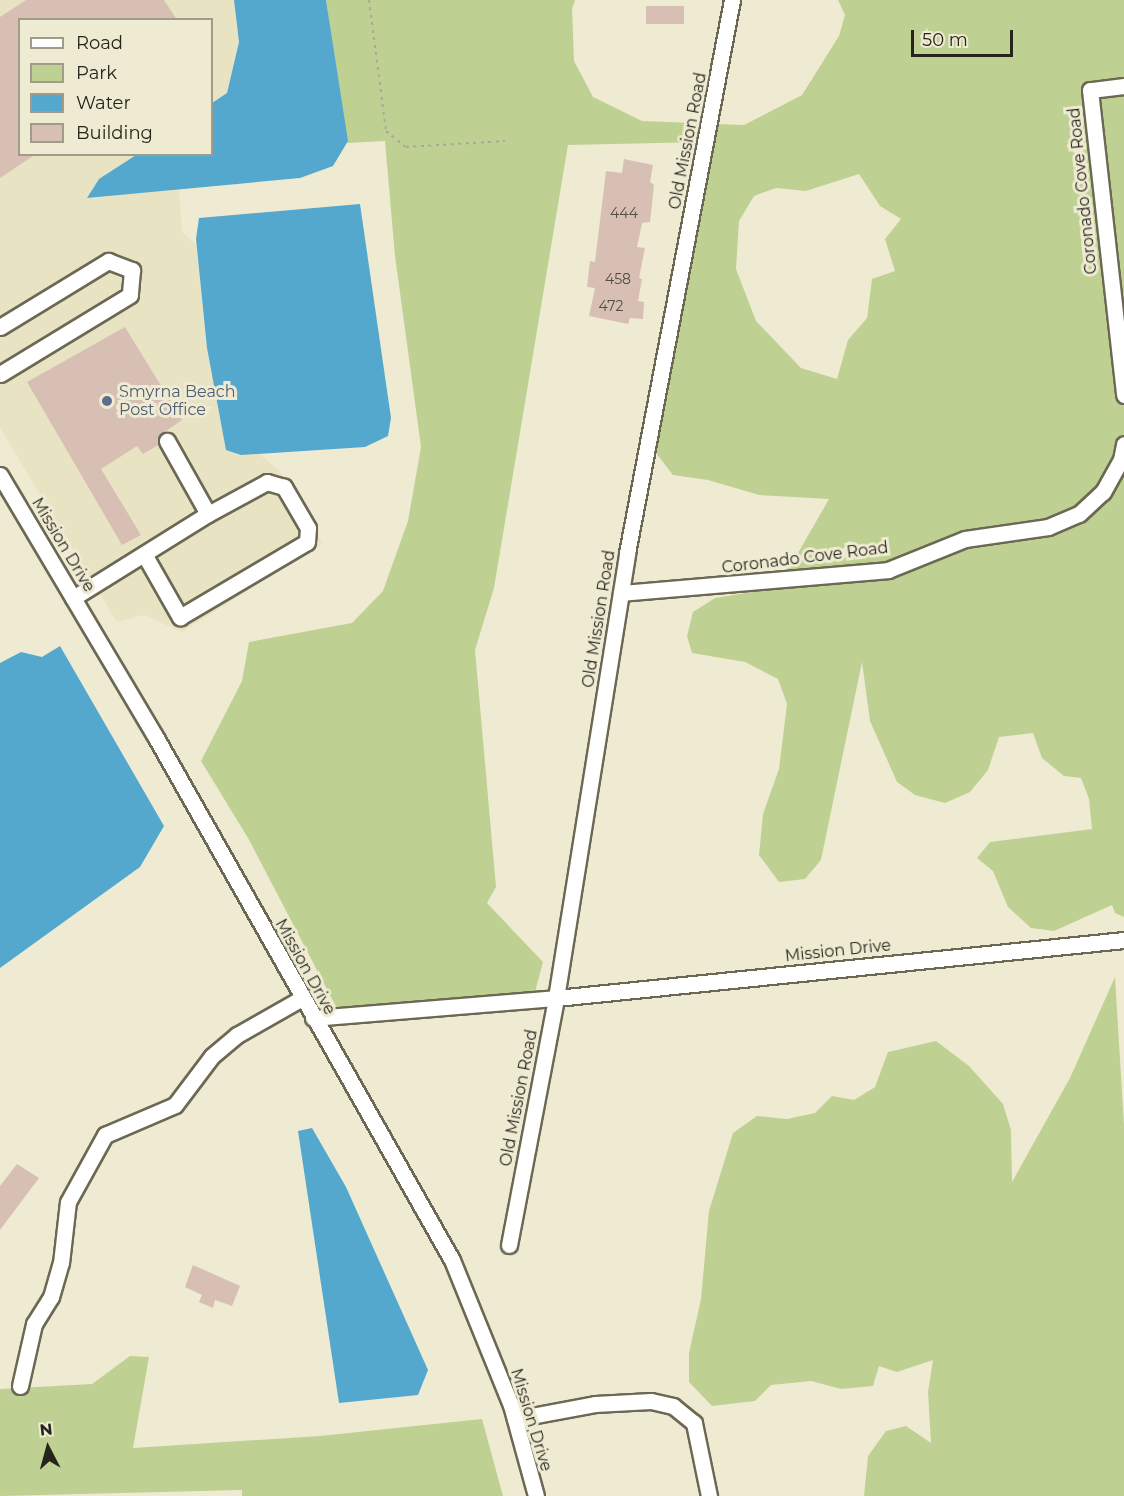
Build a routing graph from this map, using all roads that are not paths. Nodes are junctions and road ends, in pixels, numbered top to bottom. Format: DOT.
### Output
graph roads {
  1 [pos="732,0"];
  2 [pos="1124,86"];
  3 [pos="0,327"];
  4 [pos="0,374"];
  5 [pos="1124,395"];
  6 [pos="167,441"];
  7 [pos="1124,444"];
  8 [pos="0,475"];
  9 [pos="208,514"];
  10 [pos="144,554"];
  11 [pos="621,593"];
  12 [pos="73,598"];
  13 [pos="1124,940"];
  14 [pos="302,998"];
  15 [pos="556,998"];
  16 [pos="313,1018"];
  17 [pos="509,1245"];
  18 [pos="20,1386"];
  19 [pos="515,1419"];
  20 [pos="536,1496"];
  21 [pos="709,1496"];
  1 -- 11 [label="street, Old Mission Road"];
  2 -- 5 [label="street, Coronado Cove Road"];
  3 -- 4 [label="street"];
  6 -- 9 [label="street"];
  7 -- 11 [label="street, Coronado Cove Road"];
  8 -- 12 [label="street, Mission Drive"];
  9 -- 10 [label="street"];
  9 -- 10 [label="street"];
  10 -- 12 [label="street"];
  11 -- 15 [label="street, Old Mission Road"];
  12 -- 14 [label="street, Mission Drive"];
  13 -- 15 [label="street, Mission Drive"];
  14 -- 16 [label="street, Mission Drive"];
  14 -- 18 [label="street"];
  15 -- 16 [label="street, Mission Drive"];
  15 -- 17 [label="street, Old Mission Road"];
  16 -- 19 [label="street, Mission Drive"];
  19 -- 20 [label="street, Mission Drive"];
  19 -- 21 [label="street"];
}
